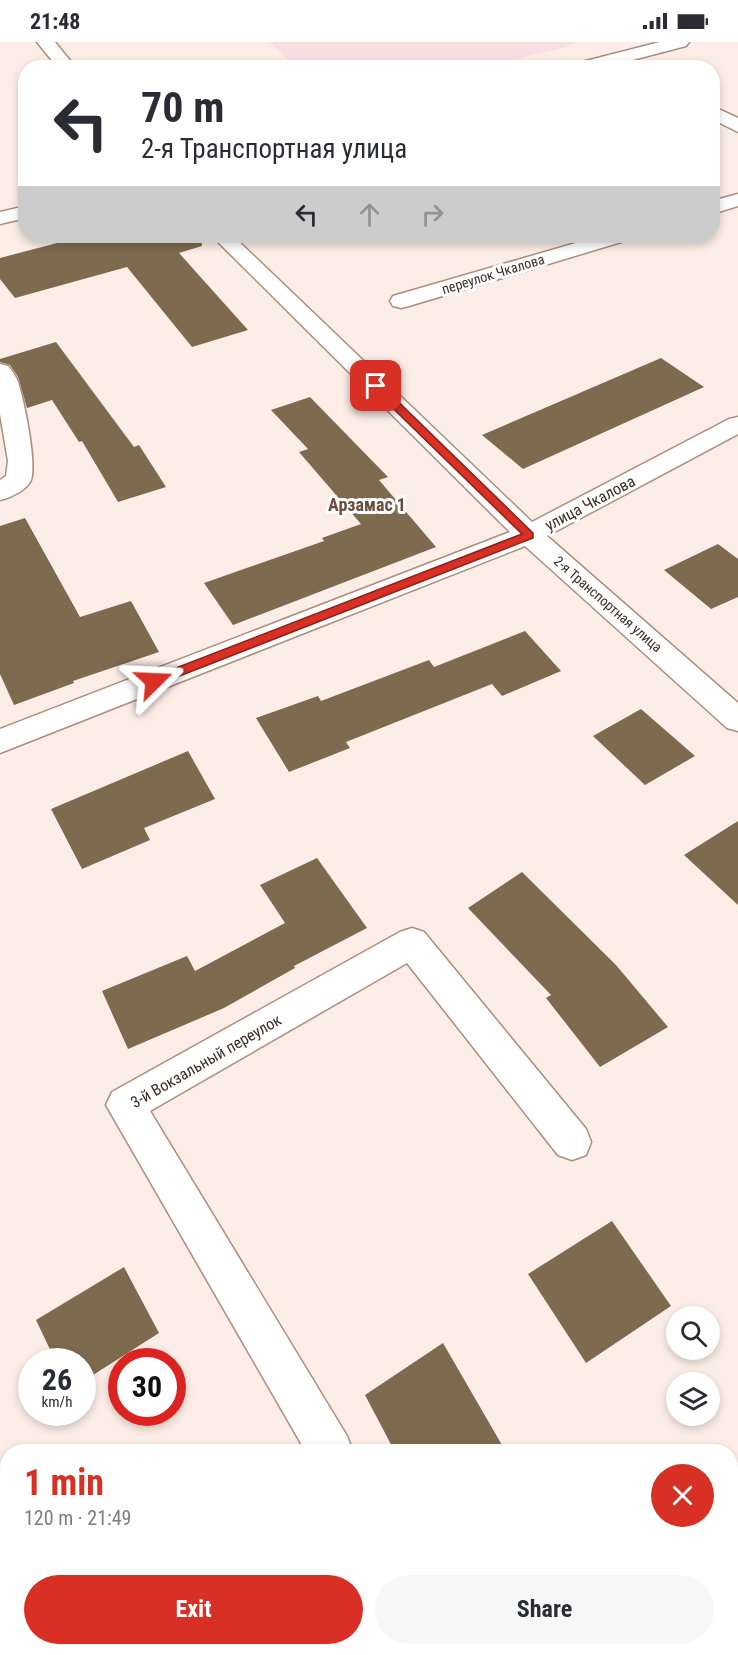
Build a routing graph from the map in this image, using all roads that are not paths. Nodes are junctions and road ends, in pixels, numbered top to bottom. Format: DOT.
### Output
graph roads {
  1 [pos="46,42"];
  2 [pos="680,42"];
  3 [pos="604,47"];
  4 [pos="620,57"];
  5 [pos="61,60"];
  6 [pos="609,60"];
  7 [pos="625,60"];
  8 [pos="720,116"];
  9 [pos="738,126"];
  10 [pos="738,200"];
  11 [pos="720,206"];
  12 [pos="18,214"];
  13 [pos="0,218"];
  14 [pos="229,243"];
  15 [pos="597,243"];
  16 [pos="401,301"];
  17 [pos="0,371"];
  18 [pos="738,424"];
  19 [pos="0,492"];
  20 [pos="530,535"];
  21 [pos="738,720"];
  22 [pos="0,741"];
  23 [pos="572,1142"];
  24 [pos="326,1444"];
  1 -- 5 [label="street"];
  2 -- 4 [label="street"];
  3 -- 4 [label="street"];
  4 -- 6 [label="street"];
  4 -- 7 [label="street"];
  8 -- 9 [label="street"];
  10 -- 11 [label="street"];
  12 -- 13 [label="street"];
  14 -- 20 [label="street, 2-я Транспортная улица"];
  15 -- 16 [label="street, переулок Чкалова"];
  17 -- 19 [label="street"];
  18 -- 20 [label="street, улица Чкалова"];
  20 -- 21 [label="street, 2-я Транспортная улица"];
  20 -- 22 [label="street, улица Чкалова"];
  23 -- 24 [label="street, 3-й Вокзальный переулок"];
}
